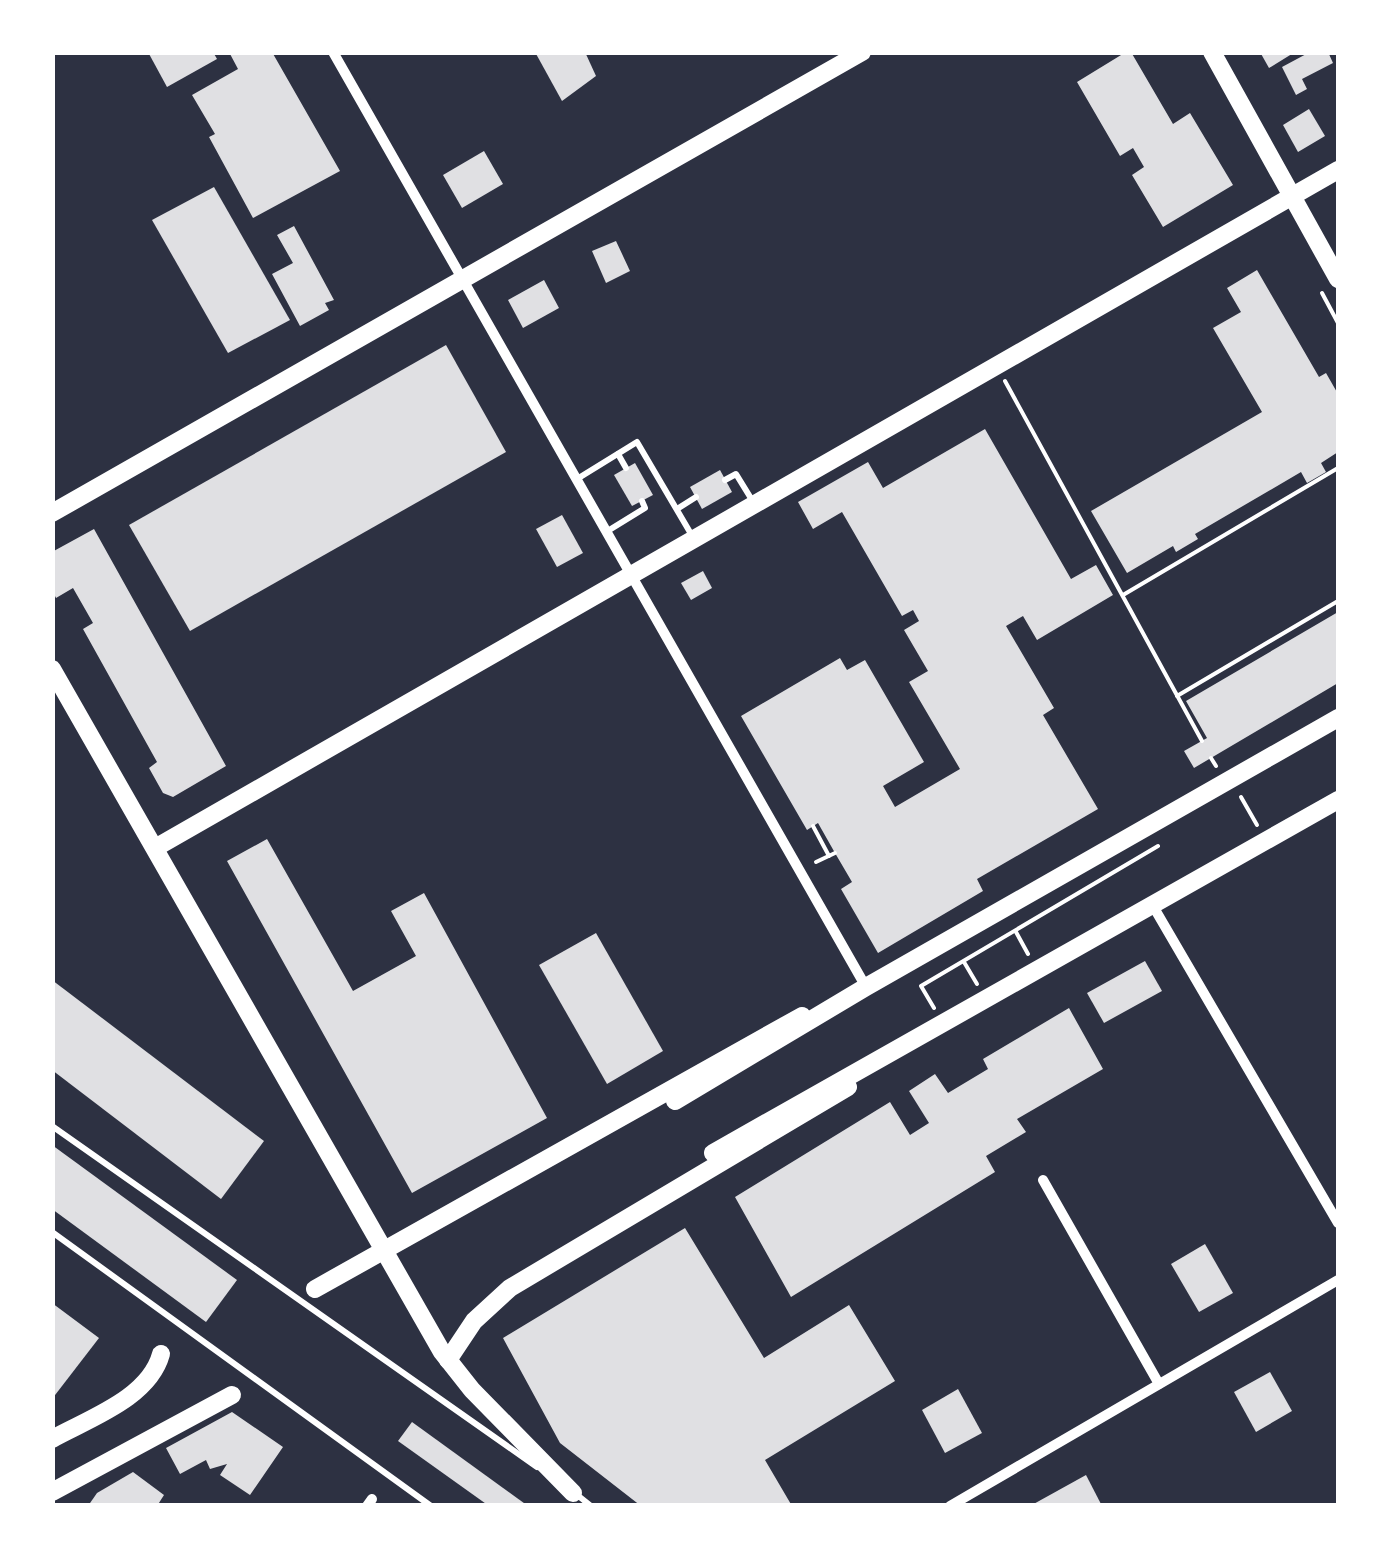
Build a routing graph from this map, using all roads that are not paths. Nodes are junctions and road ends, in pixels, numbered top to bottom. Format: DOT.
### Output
graph roads {
  1 [pos="333,52"];
  2 [pos="862,52"];
  3 [pos="1212,52"];
  4 [pos="1338,170"];
  5 [pos="1292,196"];
  6 [pos="464,279"];
  7 [pos="1338,279"];
  8 [pos="618,454"];
  9 [pos="626,468"];
  10 [pos="576,480"];
  11 [pos="726,480"];
  12 [pos="696,497"];
  13 [pos="644,504"];
  14 [pos="754,504"];
  15 [pos="676,509"];
  16 [pos="52,514"];
  17 [pos="605,533"];
  18 [pos="694,539"];
  19 [pos="630,576"];
  20 [pos="52,669"];
  21 [pos="1338,718"];
  22 [pos="1338,800"];
  23 [pos="155,848"];
  24 [pos="1153,906"];
  25 [pos="866,988"];
  26 [pos="903,1049"];
  27 [pos="675,1101"];
  28 [pos="52,1126"];
  29 [pos="713,1154"];
  30 [pos="1043,1180"];
  31 [pos="1338,1223"];
  32 [pos="52,1232"];
  33 [pos="384,1251"];
  34 [pos="1338,1280"];
  35 [pos="315,1289"];
  36 [pos="161,1354"];
  37 [pos="448,1360"];
  38 [pos="1159,1384"];
  39 [pos="232,1395"];
  40 [pos="52,1439"];
  41 [pos="52,1492"];
  42 [pos="573,1493"];
  43 [pos="430,1506"];
  44 [pos="591,1506"];
  45 [pos="950,1506"];
  1 -- 6 [label="street"];
  2 -- 6 [label="main road"];
  3 -- 5 [label="main road"];
  4 -- 5 [label="main road"];
  5 -- 7 [label="main road"];
  5 -- 14 [label="main road"];
  6 -- 10 [label="street"];
  6 -- 16 [label="main road"];
  8 -- 9 [label="lane"];
  8 -- 10 [label="lane"];
  8 -- 15 [label="lane"];
  10 -- 17 [label="street"];
  11 -- 14 [label="lane"];
  12 -- 15 [label="lane"];
  13 -- 17 [label="lane"];
  14 -- 18 [label="main road"];
  15 -- 18 [label="lane"];
  17 -- 19 [label="street"];
  18 -- 19 [label="main road"];
  19 -- 23 [label="main road"];
  19 -- 25 [label="street"];
  20 -- 23 [label="main road"];
  21 -- 25 [label="main road"];
  22 -- 24 [label="main road"];
  23 -- 33 [label="main road"];
  24 -- 26 [label="main road"];
  24 -- 31 [label="street"];
  25 -- 27 [label="main road"];
  25 -- 33 [label="main road"];
  26 -- 29 [label="main road"];
  26 -- 37 [label="main road"];
  28 -- 42 [label="lane"];
  30 -- 38 [label="street"];
  32 -- 43 [label="lane"];
  33 -- 35 [label="main road"];
  33 -- 37 [label="main road"];
  34 -- 38 [label="street"];
  36 -- 40 [label="main road"];
  37 -- 42 [label="main road"];
  38 -- 45 [label="street"];
  39 -- 41 [label="main road"];
  42 -- 44 [label="lane"];
}
